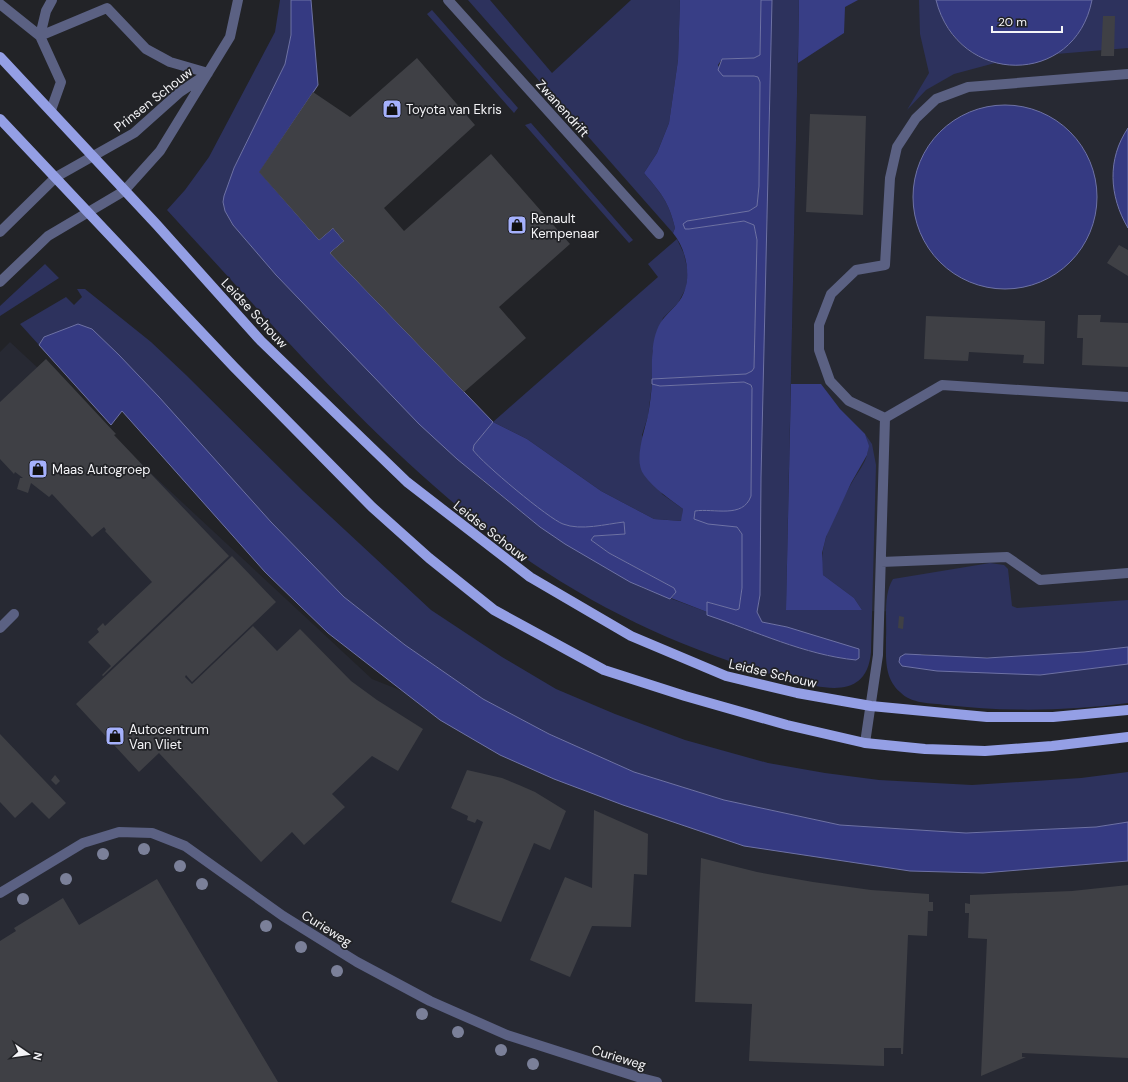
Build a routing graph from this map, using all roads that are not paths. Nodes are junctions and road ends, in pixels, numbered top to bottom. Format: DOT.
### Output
graph roads {
  1 [pos="52,0"];
  2 [pos="238,0"];
  3 [pos="448,0"];
  4 [pos="0,4"];
  5 [pos="40,36"];
  6 [pos="0,57"];
  7 [pos="208,73"];
  8 [pos="1128,74"];
  9 [pos="51,110"];
  10 [pos="0,119"];
  11 [pos="94,156"];
  12 [pos="56,176"];
  13 [pos="124,191"];
  14 [pos="89,212"];
  15 [pos="0,232"];
  16 [pos="659,234"];
  17 [pos="0,282"];
  18 [pos="1128,397"];
  19 [pos="885,418"];
  20 [pos="881,562"];
  21 [pos="1128,573"];
  22 [pos="14,614"];
  23 [pos="0,628"];
  24 [pos="871,706"];
  25 [pos="1128,710"];
  26 [pos="1128,737"];
  27 [pos="865,743"];
  28 [pos="0,893"];
  29 [pos="641,1080"];
  30 [pos="657,1082"];
  1 -- 5 [label="street"];
  2 -- 7 [label="street, Prinsen Schouw"];
  3 -- 16 [label="street, Zwanendrift"];
  4 -- 5 [label="street"];
  5 -- 7 [label="street"];
  5 -- 9 [label="street"];
  6 -- 9 [label="main road, Leidse Schouw"];
  7 -- 11 [label="street, Prinsen Schouw"];
  7 -- 13 [label="street, Prinsen Schouw"];
  8 -- 19 [label="street"];
  9 -- 11 [label="main road, Leidse Schouw"];
  10 -- 12 [label="main road"];
  11 -- 12 [label="street, Prinsen Schouw"];
  11 -- 13 [label="main road, Leidse Schouw"];
  12 -- 14 [label="main road"];
  12 -- 15 [label="street, Prinsen Schouw"];
  13 -- 14 [label="street, Prinsen Schouw"];
  13 -- 24 [label="main road, Leidse Schouw"];
  14 -- 17 [label="street, Prinsen Schouw"];
  14 -- 27 [label="main road"];
  18 -- 19 [label="street"];
  19 -- 20 [label="street"];
  20 -- 21 [label="street"];
  20 -- 24 [label="street"];
  22 -- 23 [label="street"];
  24 -- 25 [label="main road, Leidse Schouw"];
  24 -- 27 [label="street"];
  26 -- 27 [label="main road"];
  28 -- 29 [label="street, Curieweg"];
  29 -- 30 [label="street, Curieweg"];
}
